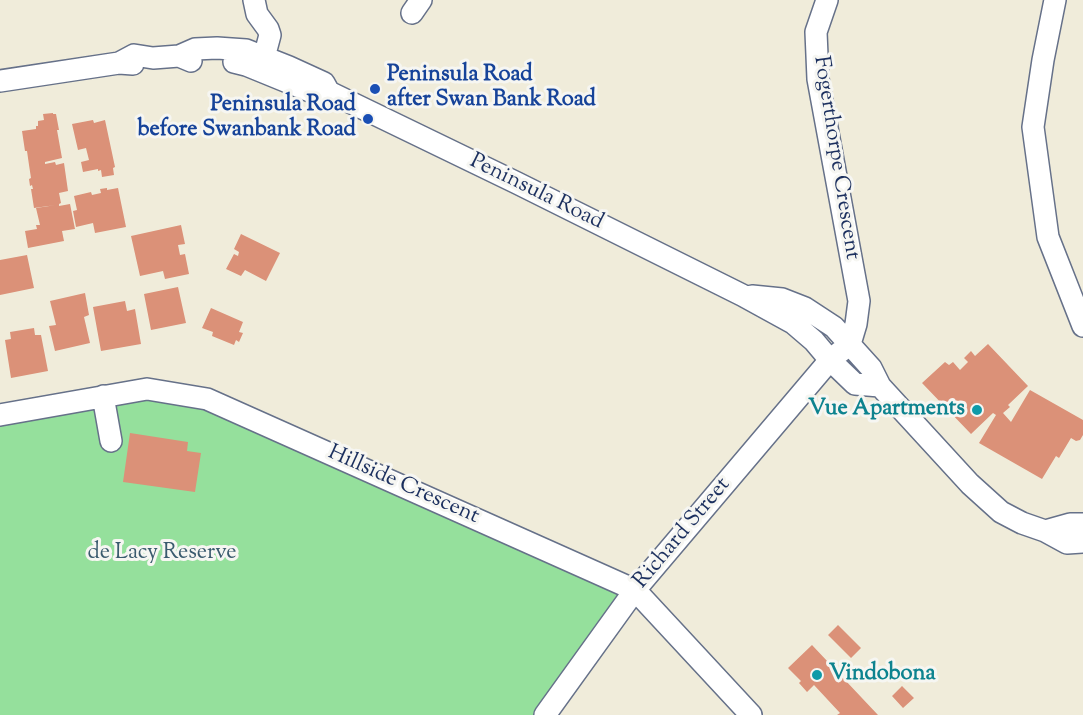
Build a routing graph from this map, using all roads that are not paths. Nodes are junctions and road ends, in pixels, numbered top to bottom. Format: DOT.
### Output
graph roads {
  1 [pos="827,0"];
  2 [pos="1055,0"];
  3 [pos="256,7"];
  4 [pos="255,61"];
  5 [pos="0,81"];
  6 [pos="742,295"];
  7 [pos="1083,326"];
  8 [pos="844,338"];
  9 [pos="830,360"];
  10 [pos="880,386"];
  11 [pos="103,396"];
  12 [pos="0,415"];
  13 [pos="111,441"];
  14 [pos="1083,524"];
  15 [pos="1045,531"];
  16 [pos="1083,542"];
  17 [pos="635,590"];
  18 [pos="545,715"];
  19 [pos="751,715"];
  1 -- 8 [label="street, Fogerthorpe Crescent"];
  2 -- 7 [label="street"];
  3 -- 4 [label="street"];
  4 -- 5 [label="street, Peninsula Road"];
  4 -- 6 [label="street, Peninsula Road"];
  6 -- 8 [label="street, Peninsula Road"];
  6 -- 9 [label="street, Peninsula Road"];
  8 -- 9 [label="street"];
  8 -- 10 [label="street, Peninsula Road"];
  9 -- 10 [label="street, Peninsula Road"];
  9 -- 17 [label="street, Richard Street"];
  10 -- 15 [label="street, Peninsula Road"];
  11 -- 12 [label="street, Hillside Crescent"];
  11 -- 13 [label="street"];
  11 -- 17 [label="street, Hillside Crescent"];
  14 -- 15 [label="street"];
  15 -- 16 [label="street, Peninsula Road"];
  17 -- 18 [label="street, Richard Street"];
  17 -- 19 [label="street, Hillside Crescent"];
}
